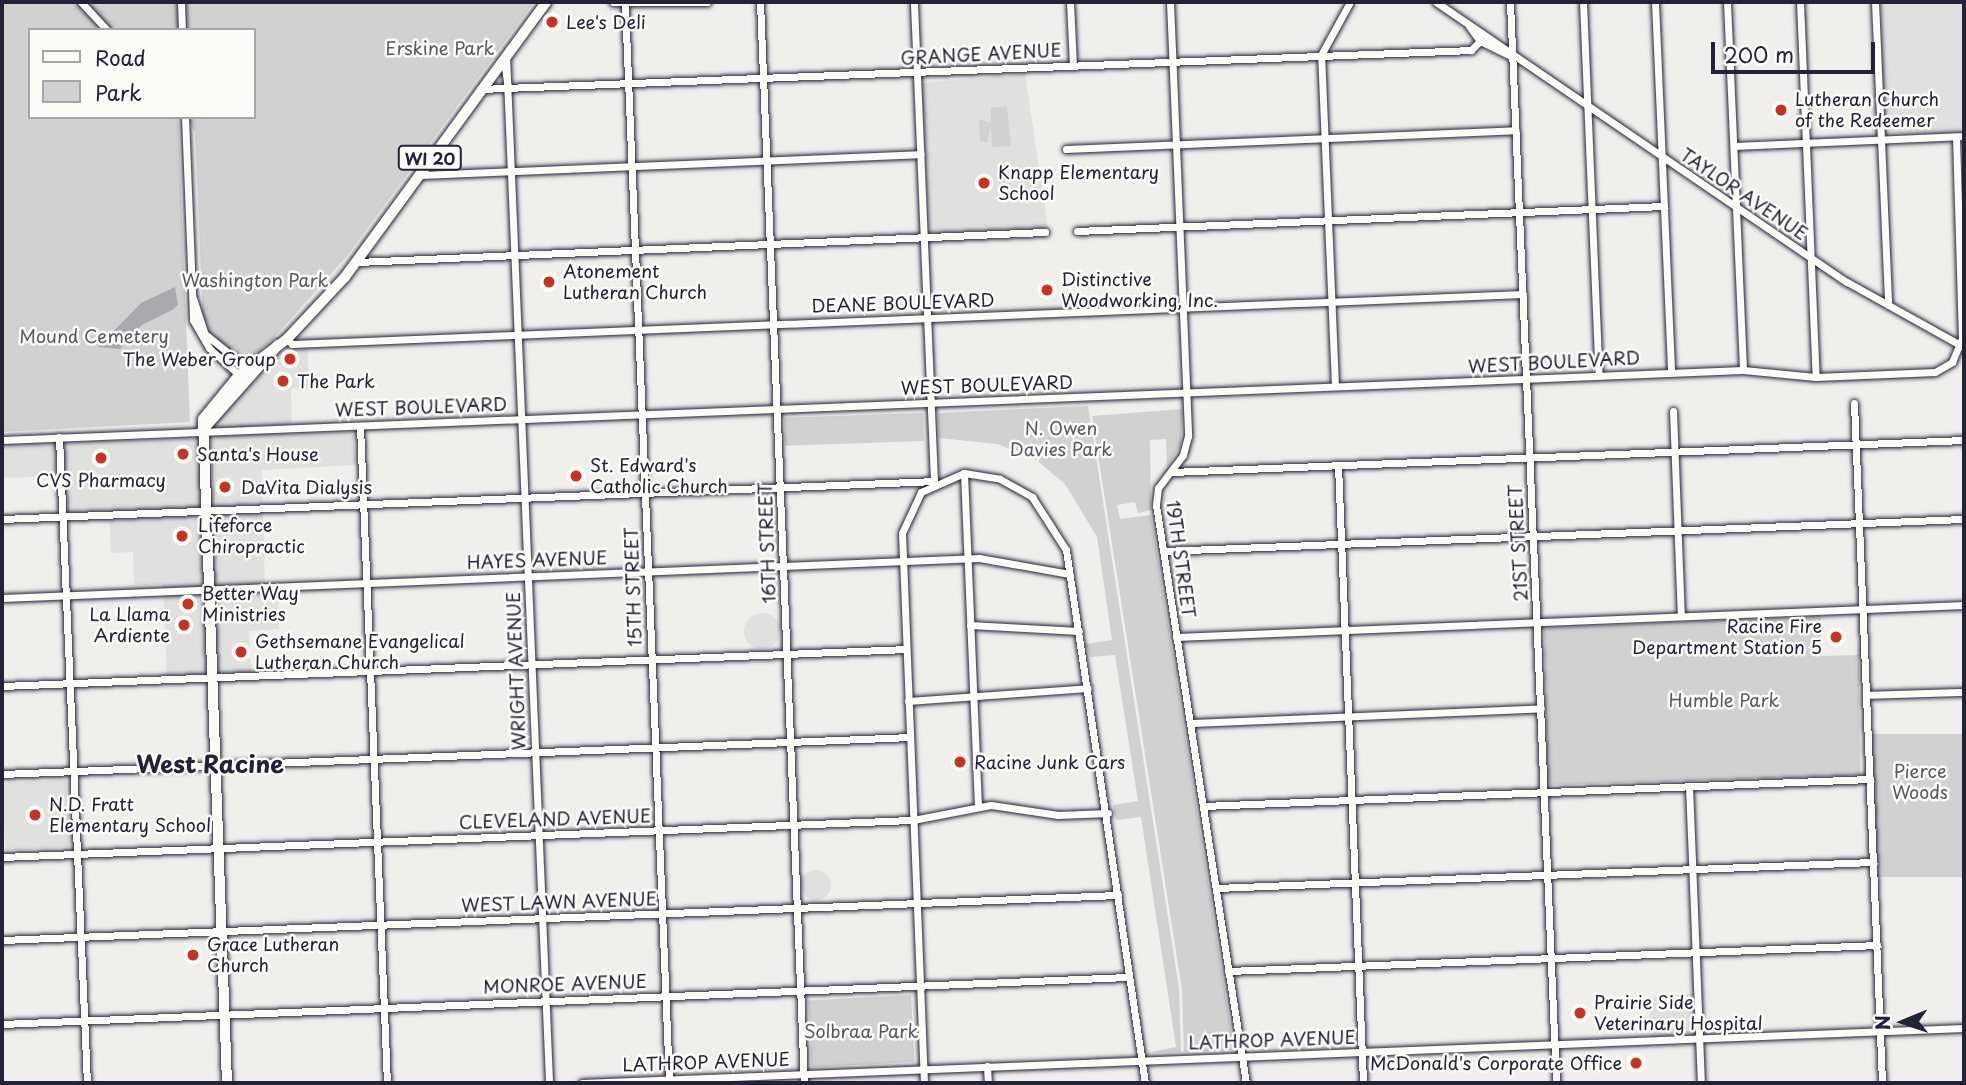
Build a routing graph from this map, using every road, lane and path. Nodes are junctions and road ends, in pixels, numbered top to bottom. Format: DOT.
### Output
graph roads {
  1 [pos="81,2"];
  2 [pos="181,2"];
  3 [pos="546,2"];
  4 [pos="613,2"];
  5 [pos="707,2"];
  6 [pos="760,2"];
  7 [pos="914,2"];
  8 [pos="1070,2"];
  9 [pos="1170,2"];
  10 [pos="1350,2"];
  11 [pos="1436,2"];
  12 [pos="1510,2"];
  13 [pos="1583,2"];
  14 [pos="1655,2"];
  15 [pos="1727,2"];
  16 [pos="1800,2"];
  17 [pos="1875,2"];
  18 [pos="625,5"];
  19 [pos="1469,26"];
  20 [pos="105,28"];
  21 [pos="182,28"];
  22 [pos="1480,41"];
  23 [pos="505,55"];
  24 [pos="1321,56"];
  25 [pos="1513,57"];
  26 [pos="1173,62"];
  27 [pos="1073,66"];
  28 [pos="917,73"];
  29 [pos="763,78"];
  30 [pos="628,84"];
  31 [pos="480,89"];
  32 [pos="508,89"];
  33 [pos="1587,107"];
  34 [pos="185,119"];
  35 [pos="1516,130"];
  36 [pos="1960,136"];
  37 [pos="1324,138"];
  38 [pos="1881,140"];
  39 [pos="1806,143"];
  40 [pos="1176,144"];
  41 [pos="1734,146"];
  42 [pos="1066,149"];
  43 [pos="921,154"];
  44 [pos="1662,157"];
  45 [pos="767,160"];
  46 [pos="631,166"];
  47 [pos="512,171"];
  48 [pos="418,175"];
  49 [pos="1664,206"];
  50 [pos="1736,208"];
  51 [pos="1592,209"];
  52 [pos="1520,212"];
  53 [pos="1328,220"];
  54 [pos="1180,227"];
  55 [pos="1077,231"];
  56 [pos="1045,232"];
  57 [pos="924,236"];
  58 [pos="770,242"];
  59 [pos="635,248"];
  60 [pos="515,253"];
  61 [pos="1811,259"];
  62 [pos="356,262"];
  63 [pos="1523,294"];
  64 [pos="1331,301"];
  65 [pos="1888,305"];
  66 [pos="1183,307"];
  67 [pos="928,318"];
  68 [pos="773,324"];
  69 [pos="638,330"];
  70 [pos="519,335"];
  71 [pos="283,342"];
  72 [pos="1962,346"];
  73 [pos="1744,370"];
  74 [pos="243,372"];
  75 [pos="1671,373"];
  76 [pos="1599,376"];
  77 [pos="1816,377"];
  78 [pos="1526,380"];
  79 [pos="1335,386"];
  80 [pos="1187,392"];
  81 [pos="230,401"];
  82 [pos="931,403"];
  83 [pos="1854,403"];
  84 [pos="777,409"];
  85 [pos="1673,411"];
  86 [pos="642,414"];
  87 [pos="522,419"];
  88 [pos="360,426"];
  89 [pos="201,432"];
  90 [pos="59,437"];
  91 [pos="2,440"];
  92 [pos="1964,440"];
  93 [pos="1856,446"];
  94 [pos="1674,453"];
  95 [pos="1529,459"];
  96 [pos="1338,465"];
  97 [pos="1170,472"];
  98 [pos="964,473"];
  99 [pos="934,481"];
  100 [pos="780,488"];
  101 [pos="645,493"];
  102 [pos="525,498"];
  103 [pos="363,505"];
  104 [pos="202,511"];
  105 [pos="63,516"];
  106 [pos="2,519"];
  107 [pos="1964,519"];
  108 [pos="1859,523"];
  109 [pos="1678,530"];
  110 [pos="1533,536"];
  111 [pos="1341,544"];
  112 [pos="1163,551"];
  113 [pos="968,559"];
  114 [pos="902,562"];
  115 [pos="783,566"];
  116 [pos="648,572"];
  117 [pos="1070,574"];
  118 [pos="528,576"];
  119 [pos="366,583"];
  120 [pos="206,589"];
  121 [pos="66,595"];
  122 [pos="2,597"];
  123 [pos="1964,605"];
  124 [pos="1863,609"];
  125 [pos="1681,616"];
  126 [pos="1537,622"];
  127 [pos="970,625"];
  128 [pos="1345,630"];
  129 [pos="1079,631"];
  130 [pos="1176,637"];
  131 [pos="906,649"];
  132 [pos="787,654"];
  133 [pos="652,659"];
  134 [pos="532,664"];
  135 [pos="370,670"];
  136 [pos="210,677"];
  137 [pos="70,683"];
  138 [pos="2,686"];
  139 [pos="1088,688"];
  140 [pos="1964,692"];
  141 [pos="1866,695"];
  142 [pos="973,698"];
  143 [pos="908,701"];
  144 [pos="1541,709"];
  145 [pos="1348,716"];
  146 [pos="1190,723"];
  147 [pos="909,737"];
  148 [pos="790,741"];
  149 [pos="655,747"];
  150 [pos="536,752"];
  151 [pos="373,758"];
  152 [pos="214,765"];
  153 [pos="74,771"];
  154 [pos="2,774"];
  155 [pos="1870,779"];
  156 [pos="1689,786"];
  157 [pos="1544,792"];
  158 [pos="1352,800"];
  159 [pos="978,806"];
  160 [pos="1203,806"];
  161 [pos="1108,813"];
  162 [pos="913,820"];
  163 [pos="794,825"];
  164 [pos="659,830"];
  165 [pos="539,835"];
  166 [pos="377,842"];
  167 [pos="217,848"];
  168 [pos="77,854"];
  169 [pos="2,857"];
  170 [pos="1873,862"];
  171 [pos="1692,869"];
  172 [pos="1548,874"];
  173 [pos="1355,883"];
  174 [pos="1216,888"];
  175 [pos="1118,895"];
  176 [pos="916,903"];
  177 [pos="797,908"];
  178 [pos="662,913"];
  179 [pos="542,918"];
  180 [pos="380,925"];
  181 [pos="220,932"];
  182 [pos="81,937"];
  183 [pos="2,940"];
  184 [pos="1877,945"];
  185 [pos="1696,952"];
  186 [pos="1551,957"];
  187 [pos="1359,965"];
  188 [pos="1228,971"];
  189 [pos="1129,977"];
  190 [pos="920,986"];
  191 [pos="800,990"];
  192 [pos="665,996"];
  193 [pos="546,1000"];
  194 [pos="384,1008"];
  195 [pos="224,1015"];
  196 [pos="84,1020"];
  197 [pos="2,1024"];
  198 [pos="1964,1028"];
  199 [pos="1880,1031"];
  200 [pos="1699,1038"];
  201 [pos="1555,1044"];
  202 [pos="1362,1051"];
  203 [pos="1242,1056"];
  204 [pos="1141,1060"];
  205 [pos="987,1066"];
  206 [pos="923,1069"];
  207 [pos="804,1074"];
  208 [pos="668,1081"];
  209 [pos="87,1083"];
  210 [pos="227,1083"];
  211 [pos="387,1083"];
  212 [pos="549,1083"];
  213 [pos="582,1083"];
  214 [pos="804,1083"];
  215 [pos="924,1083"];
  216 [pos="988,1083"];
  217 [pos="1145,1083"];
  218 [pos="1246,1083"];
  219 [pos="1363,1083"];
  220 [pos="1556,1083"];
  221 [pos="1701,1083"];
  222 [pos="1882,1083"];
  1 -- 20 [label="street"];
  2 -- 21 [label="street"];
  3 -- 23 [label="main road, WI 20"];
  4 -- 18 [label="street"];
  5 -- 18 [label="street"];
  6 -- 29 [label="street, 16TH STREET"];
  7 -- 28 [label="street"];
  8 -- 27 [label="street"];
  9 -- 26 [label="street, 19TH STREET"];
  10 -- 24 [label="street"];
  11 -- 19 [label="street, TAYLOR AVENUE"];
  12 -- 25 [label="street, 21ST STREET"];
  13 -- 33 [label="street"];
  14 -- 44 [label="street"];
  15 -- 41 [label="street"];
  16 -- 39 [label="street"];
  17 -- 38 [label="street"];
  18 -- 30 [label="street, 15TH STREET"];
  19 -- 22 [label="street, TAYLOR AVENUE"];
  19 -- 25 [label="street, TAYLOR AVENUE"];
  22 -- 24 [label="street, GRANGE AVENUE"];
  22 -- 25 [label="street, TAYLOR AVENUE"];
  23 -- 31 [label="main road, WI 20"];
  23 -- 32 [label="street, WRIGHT AVENUE"];
  24 -- 26 [label="street, GRANGE AVENUE"];
  24 -- 37 [label="street"];
  25 -- 33 [label="street, TAYLOR AVENUE"];
  25 -- 35 [label="street, 21ST STREET"];
  26 -- 27 [label="street, GRANGE AVENUE"];
  26 -- 40 [label="street, 19TH STREET"];
  27 -- 28 [label="street, GRANGE AVENUE"];
  28 -- 29 [label="street, GRANGE AVENUE"];
  28 -- 43 [label="street"];
  29 -- 30 [label="street, GRANGE AVENUE"];
  29 -- 45 [label="street, 16TH STREET"];
  30 -- 32 [label="street, GRANGE AVENUE"];
  30 -- 46 [label="street, 15TH STREET"];
  31 -- 32 [label="street, GRANGE AVENUE"];
  31 -- 48 [label="main road, WI 20"];
  32 -- 47 [label="street, WRIGHT AVENUE"];
  33 -- 44 [label="street, TAYLOR AVENUE"];
  33 -- 51 [label="street"];
  34 -- 74 [label="street"];
  35 -- 37 [label="street"];
  35 -- 52 [label="street, 21ST STREET"];
  36 -- 38 [label="street"];
  36 -- 72 [label="street"];
  37 -- 40 [label="street"];
  37 -- 53 [label="street"];
  38 -- 39 [label="street"];
  38 -- 65 [label="street"];
  39 -- 41 [label="street"];
  39 -- 61 [label="street"];
  40 -- 42 [label="street"];
  40 -- 54 [label="street, 19TH STREET"];
  41 -- 50 [label="street"];
  43 -- 45 [label="street"];
  43 -- 57 [label="street"];
  44 -- 49 [label="street"];
  44 -- 50 [label="street, TAYLOR AVENUE"];
  45 -- 46 [label="street"];
  45 -- 58 [label="street, 16TH STREET"];
  46 -- 47 [label="street"];
  46 -- 59 [label="street, 15TH STREET"];
  47 -- 48 [label="street"];
  47 -- 60 [label="street, WRIGHT AVENUE"];
  48 -- 62 [label="main road, WI 20"];
  49 -- 51 [label="street"];
  49 -- 75 [label="street"];
  50 -- 61 [label="street, TAYLOR AVENUE"];
  50 -- 73 [label="street"];
  51 -- 52 [label="street"];
  51 -- 76 [label="street"];
  52 -- 53 [label="street"];
  52 -- 63 [label="street, 21ST STREET"];
  53 -- 54 [label="street"];
  53 -- 64 [label="street"];
  54 -- 55 [label="street"];
  54 -- 66 [label="street, 19TH STREET"];
  56 -- 57 [label="street"];
  57 -- 58 [label="street"];
  57 -- 67 [label="street"];
  58 -- 59 [label="street"];
  58 -- 68 [label="street, 16TH STREET"];
  59 -- 60 [label="street"];
  59 -- 69 [label="street, 15TH STREET"];
  60 -- 62 [label="street"];
  60 -- 70 [label="street, WRIGHT AVENUE"];
  61 -- 65 [label="street, TAYLOR AVENUE"];
  61 -- 77 [label="street"];
  62 -- 71 [label="main road, WI 20"];
  63 -- 64 [label="street, DEANE BOULEVARD"];
  63 -- 78 [label="street, 21ST STREET"];
  64 -- 66 [label="street, DEANE BOULEVARD"];
  64 -- 79 [label="street"];
  65 -- 72 [label="street, TAYLOR AVENUE"];
  66 -- 67 [label="street, DEANE BOULEVARD"];
  66 -- 80 [label="street, 19TH STREET"];
  67 -- 68 [label="street, DEANE BOULEVARD"];
  67 -- 82 [label="street"];
  68 -- 69 [label="street, DEANE BOULEVARD"];
  68 -- 84 [label="street, 16TH STREET"];
  69 -- 70 [label="street, DEANE BOULEVARD"];
  69 -- 86 [label="street, 15TH STREET"];
  70 -- 71 [label="street, DEANE BOULEVARD"];
  70 -- 87 [label="street, WRIGHT AVENUE"];
  71 -- 74 [label="main road, WI 20"];
  71 -- 81 [label="main road, WI 20"];
  72 -- 77 [label="street, WEST BOULEVARD"];
  73 -- 75 [label="street, WEST BOULEVARD"];
  73 -- 77 [label="street, WEST BOULEVARD"];
  74 -- 81 [label="main road"];
  74 -- 89 [label="main road, WI 20"];
  75 -- 76 [label="street, WEST BOULEVARD"];
  76 -- 78 [label="street, WEST BOULEVARD"];
  78 -- 79 [label="street, WEST BOULEVARD"];
  78 -- 95 [label="street, 21ST STREET"];
  79 -- 80 [label="street, WEST BOULEVARD"];
  80 -- 82 [label="street, WEST BOULEVARD"];
  80 -- 97 [label="street, 19TH STREET"];
  81 -- 89 [label="main road, WI 20"];
  82 -- 84 [label="street, WEST BOULEVARD"];
  82 -- 99 [label="street"];
  83 -- 93 [label="street"];
  84 -- 86 [label="street, WEST BOULEVARD"];
  84 -- 100 [label="street, 16TH STREET"];
  85 -- 94 [label="street"];
  86 -- 87 [label="street, WEST BOULEVARD"];
  86 -- 101 [label="street, 15TH STREET"];
  87 -- 88 [label="street, WEST BOULEVARD"];
  87 -- 102 [label="street, WRIGHT AVENUE"];
  88 -- 89 [label="street, WEST BOULEVARD"];
  88 -- 103 [label="street"];
  89 -- 90 [label="street, WEST BOULEVARD"];
  89 -- 104 [label="main road, WI 20"];
  90 -- 91 [label="street, WEST BOULEVARD"];
  90 -- 105 [label="street"];
  92 -- 93 [label="street"];
  93 -- 94 [label="street"];
  93 -- 108 [label="street"];
  94 -- 95 [label="street"];
  94 -- 109 [label="street"];
  95 -- 96 [label="street"];
  95 -- 110 [label="street, 21ST STREET"];
  96 -- 97 [label="street"];
  96 -- 111 [label="street"];
  97 -- 112 [label="street, 19TH STREET"];
  98 -- 99 [label="street"];
  98 -- 113 [label="street"];
  98 -- 117 [label="street"];
  99 -- 100 [label="street"];
  99 -- 114 [label="street"];
  100 -- 101 [label="street"];
  100 -- 115 [label="street, 16TH STREET"];
  101 -- 102 [label="street"];
  101 -- 116 [label="street, 15TH STREET"];
  102 -- 103 [label="street"];
  102 -- 118 [label="street, WRIGHT AVENUE"];
  103 -- 104 [label="street"];
  103 -- 119 [label="street"];
  104 -- 105 [label="street"];
  104 -- 120 [label="main road, WI 20"];
  105 -- 106 [label="street"];
  105 -- 121 [label="street"];
  107 -- 108 [label="street"];
  108 -- 109 [label="street"];
  108 -- 124 [label="street"];
  109 -- 110 [label="street"];
  109 -- 125 [label="street"];
  110 -- 111 [label="street"];
  110 -- 126 [label="street, 21ST STREET"];
  111 -- 112 [label="street"];
  111 -- 128 [label="street"];
  112 -- 130 [label="street, 19TH STREET"];
  113 -- 114 [label="street, HAYES AVENUE"];
  113 -- 117 [label="street, HAYES AVENUE"];
  113 -- 127 [label="street"];
  114 -- 115 [label="street, HAYES AVENUE"];
  114 -- 131 [label="street"];
  115 -- 116 [label="street, HAYES AVENUE"];
  115 -- 132 [label="street, 16TH STREET"];
  116 -- 118 [label="street, HAYES AVENUE"];
  116 -- 133 [label="street, 15TH STREET"];
  117 -- 129 [label="street"];
  118 -- 119 [label="street, HAYES AVENUE"];
  118 -- 134 [label="street, WRIGHT AVENUE"];
  119 -- 120 [label="street, HAYES AVENUE"];
  119 -- 135 [label="street"];
  120 -- 121 [label="street, HAYES AVENUE"];
  120 -- 136 [label="main road, WI 20"];
  121 -- 122 [label="street, HAYES AVENUE"];
  121 -- 137 [label="street"];
  123 -- 124 [label="street"];
  124 -- 125 [label="street"];
  124 -- 141 [label="street"];
  125 -- 126 [label="street"];
  126 -- 128 [label="street"];
  126 -- 144 [label="street, 21ST STREET"];
  127 -- 129 [label="street"];
  127 -- 142 [label="street"];
  128 -- 130 [label="street"];
  128 -- 145 [label="street"];
  129 -- 139 [label="street"];
  130 -- 146 [label="street, 19TH STREET"];
  131 -- 132 [label="street"];
  131 -- 143 [label="street"];
  132 -- 133 [label="street"];
  132 -- 148 [label="street, 16TH STREET"];
  133 -- 134 [label="street"];
  133 -- 149 [label="street, 15TH STREET"];
  134 -- 135 [label="street"];
  134 -- 150 [label="street, WRIGHT AVENUE"];
  135 -- 136 [label="street"];
  135 -- 151 [label="street"];
  136 -- 137 [label="street"];
  136 -- 152 [label="main road, WI 20"];
  137 -- 138 [label="street"];
  137 -- 153 [label="street"];
  139 -- 142 [label="street"];
  139 -- 161 [label="street"];
  140 -- 141 [label="street"];
  141 -- 155 [label="street"];
  142 -- 143 [label="street"];
  142 -- 159 [label="street"];
  143 -- 147 [label="street"];
  144 -- 145 [label="street"];
  144 -- 157 [label="street, 21ST STREET"];
  145 -- 146 [label="street"];
  145 -- 158 [label="street"];
  146 -- 160 [label="street, 19TH STREET"];
  147 -- 148 [label="street"];
  147 -- 162 [label="street"];
  148 -- 149 [label="street"];
  148 -- 163 [label="street, 16TH STREET"];
  149 -- 150 [label="street"];
  149 -- 164 [label="street, 15TH STREET"];
  150 -- 151 [label="street"];
  150 -- 165 [label="street, WRIGHT AVENUE"];
  151 -- 152 [label="street"];
  151 -- 166 [label="street"];
  152 -- 153 [label="street"];
  152 -- 167 [label="main road, WI 20"];
  153 -- 154 [label="street"];
  153 -- 168 [label="street"];
  155 -- 156 [label="street"];
  155 -- 170 [label="street"];
  156 -- 157 [label="street"];
  156 -- 171 [label="street"];
  157 -- 158 [label="street"];
  157 -- 172 [label="street, 21ST STREET"];
  158 -- 160 [label="street"];
  158 -- 173 [label="street"];
  159 -- 161 [label="street, CLEVELAND AVENUE"];
  159 -- 162 [label="street, CLEVELAND AVENUE"];
  160 -- 174 [label="street, 19TH STREET"];
  161 -- 175 [label="street"];
  162 -- 163 [label="street, CLEVELAND AVENUE"];
  162 -- 176 [label="street"];
  163 -- 164 [label="street, CLEVELAND AVENUE"];
  163 -- 177 [label="street, 16TH STREET"];
  164 -- 165 [label="street, CLEVELAND AVENUE"];
  164 -- 178 [label="street, 15TH STREET"];
  165 -- 166 [label="street, CLEVELAND AVENUE"];
  165 -- 179 [label="street, WRIGHT AVENUE"];
  166 -- 167 [label="street, CLEVELAND AVENUE"];
  166 -- 180 [label="street"];
  167 -- 168 [label="street, CLEVELAND AVENUE"];
  167 -- 181 [label="main road, WI 20"];
  168 -- 169 [label="street, CLEVELAND AVENUE"];
  168 -- 182 [label="street"];
  170 -- 171 [label="street"];
  170 -- 184 [label="street"];
  171 -- 172 [label="street"];
  171 -- 185 [label="street"];
  172 -- 173 [label="street"];
  172 -- 186 [label="street, 21ST STREET"];
  173 -- 174 [label="street"];
  173 -- 187 [label="street"];
  174 -- 188 [label="street, 19TH STREET"];
  175 -- 176 [label="street, WEST LAWN AVENUE"];
  175 -- 189 [label="street"];
  176 -- 177 [label="street, WEST LAWN AVENUE"];
  176 -- 190 [label="street"];
  177 -- 178 [label="street, WEST LAWN AVENUE"];
  177 -- 191 [label="street, 16TH STREET"];
  178 -- 179 [label="street, WEST LAWN AVENUE"];
  178 -- 192 [label="street, 15TH STREET"];
  179 -- 180 [label="street, WEST LAWN AVENUE"];
  179 -- 193 [label="street, WRIGHT AVENUE"];
  180 -- 181 [label="street, WEST LAWN AVENUE"];
  180 -- 194 [label="street"];
  181 -- 182 [label="street, WEST LAWN AVENUE"];
  181 -- 195 [label="main road, WI 20"];
  182 -- 183 [label="street, WEST LAWN AVENUE"];
  182 -- 196 [label="street"];
  184 -- 185 [label="street"];
  184 -- 199 [label="street"];
  185 -- 186 [label="street"];
  185 -- 200 [label="street"];
  186 -- 187 [label="street"];
  186 -- 201 [label="street, 21ST STREET"];
  187 -- 188 [label="street"];
  187 -- 202 [label="street"];
  188 -- 203 [label="street, 19TH STREET"];
  189 -- 190 [label="street, MONROE AVENUE"];
  189 -- 204 [label="street"];
  190 -- 191 [label="street, MONROE AVENUE"];
  190 -- 206 [label="street"];
  191 -- 192 [label="street, MONROE AVENUE"];
  191 -- 207 [label="street, 16TH STREET"];
  192 -- 193 [label="street, MONROE AVENUE"];
  192 -- 208 [label="street, 15TH STREET"];
  193 -- 194 [label="street, MONROE AVENUE"];
  193 -- 212 [label="street, WRIGHT AVENUE"];
  194 -- 195 [label="street, MONROE AVENUE"];
  194 -- 211 [label="street"];
  195 -- 196 [label="street, MONROE AVENUE"];
  195 -- 210 [label="main road, WI 20"];
  196 -- 197 [label="street, MONROE AVENUE"];
  196 -- 209 [label="street"];
  198 -- 199 [label="street, LATHROP AVENUE"];
  199 -- 200 [label="street, LATHROP AVENUE"];
  199 -- 222 [label="street"];
  200 -- 201 [label="street, LATHROP AVENUE"];
  200 -- 221 [label="street"];
  201 -- 202 [label="street, LATHROP AVENUE"];
  201 -- 220 [label="street, 21ST STREET"];
  202 -- 203 [label="street, LATHROP AVENUE"];
  202 -- 219 [label="street"];
  203 -- 204 [label="street, LATHROP AVENUE"];
  203 -- 218 [label="street, 19TH STREET"];
  204 -- 205 [label="street, LATHROP AVENUE"];
  204 -- 217 [label="street"];
  205 -- 206 [label="street, LATHROP AVENUE"];
  205 -- 216 [label="street"];
  206 -- 207 [label="street, LATHROP AVENUE"];
  206 -- 215 [label="street"];
  207 -- 208 [label="street, LATHROP AVENUE"];
  207 -- 214 [label="street, 16TH STREET"];
  208 -- 213 [label="street, LATHROP AVENUE"];
}
